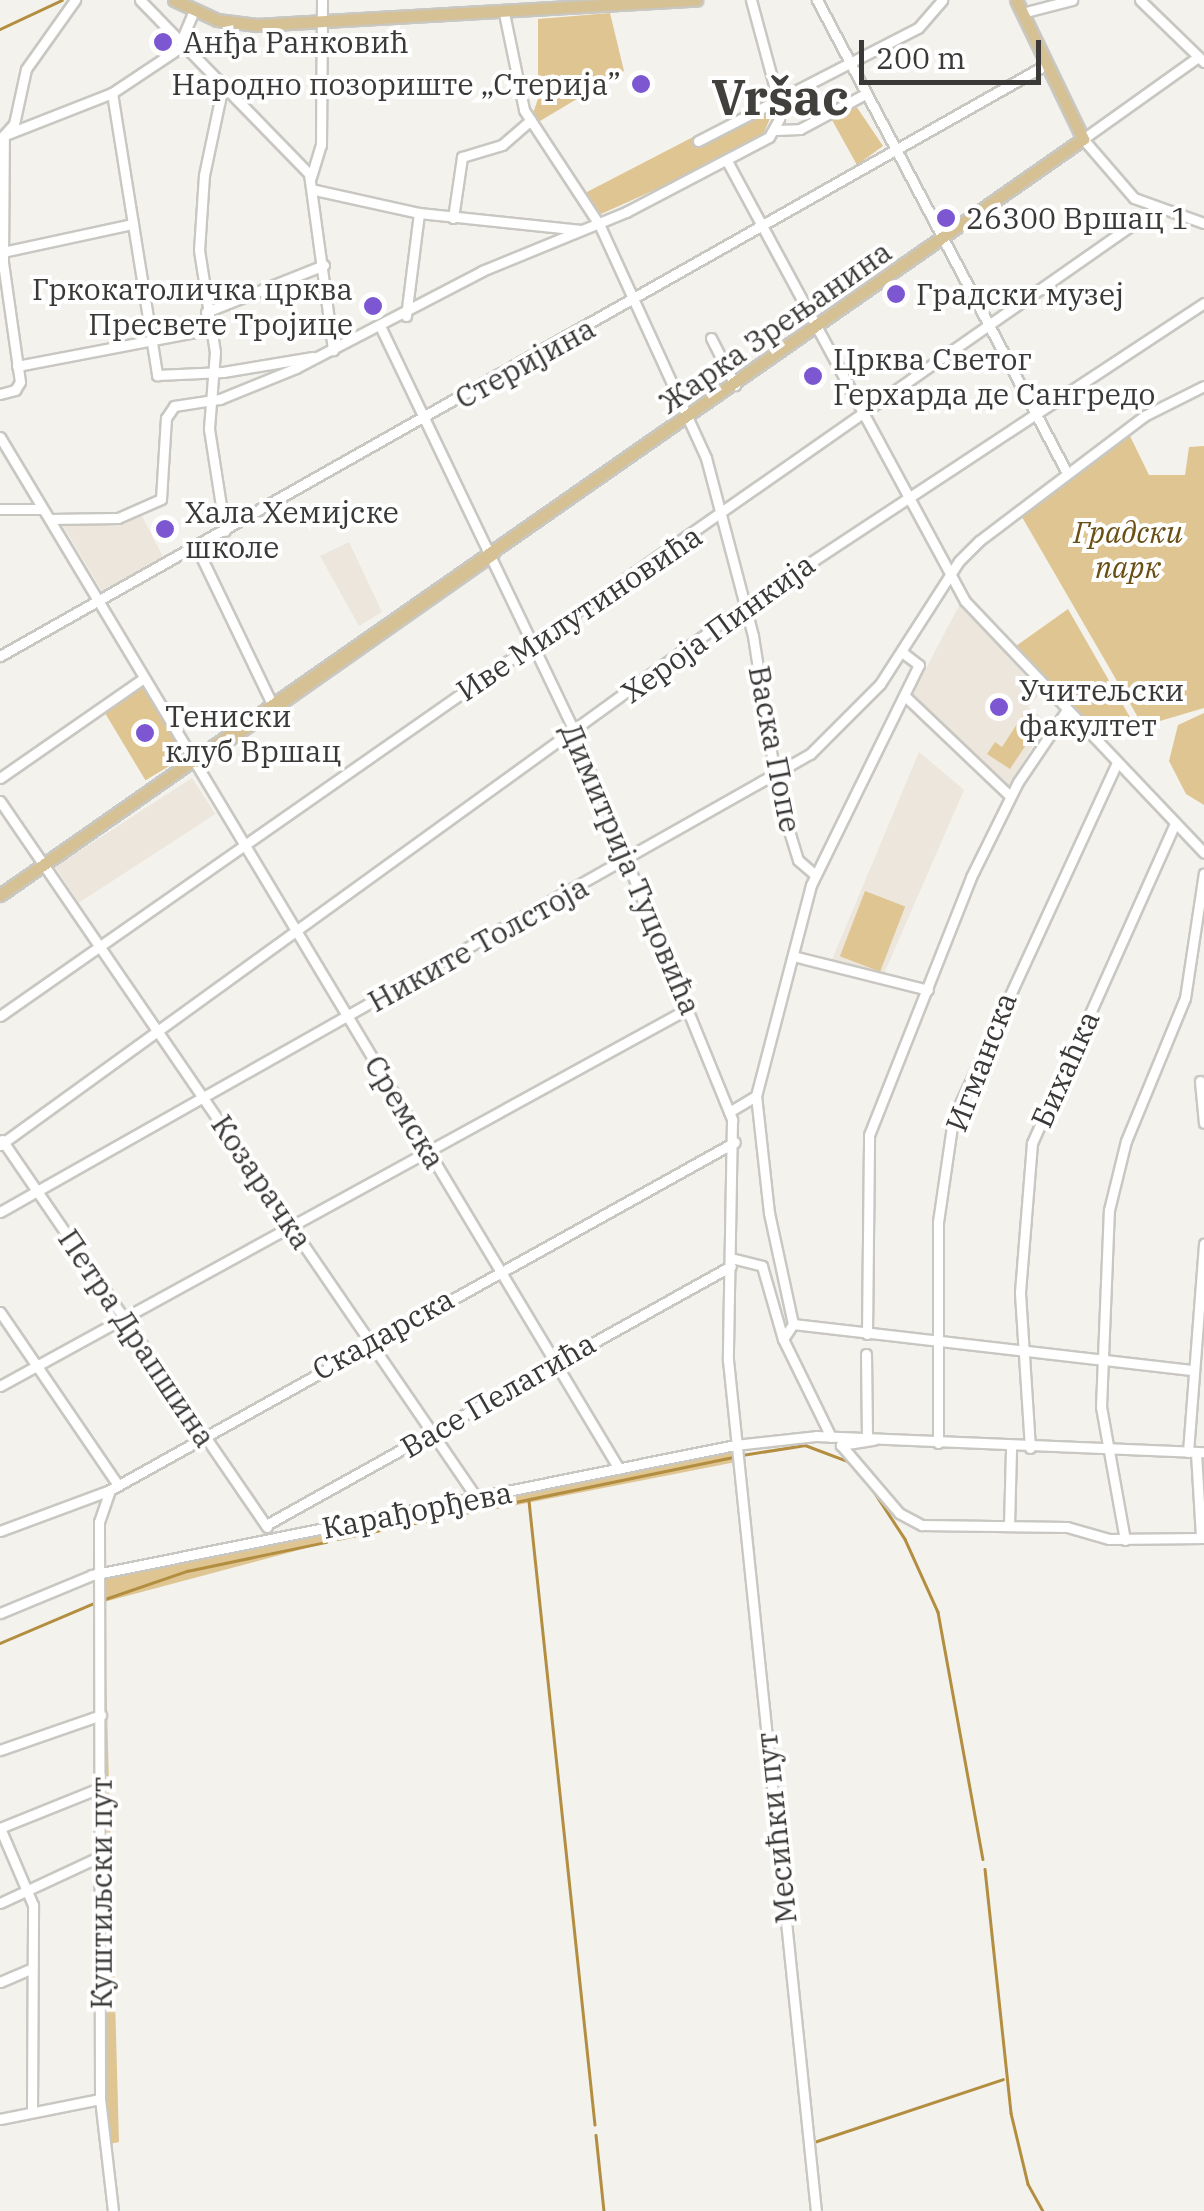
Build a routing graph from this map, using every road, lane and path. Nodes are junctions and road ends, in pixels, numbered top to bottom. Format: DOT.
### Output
graph roads {
  1 [pos="74,0"];
  2 [pos="140,0"];
  3 [pos="174,0"];
  4 [pos="322,0"];
  5 [pos="696,0"];
  6 [pos="751,0"];
  7 [pos="817,0"];
  8 [pos="942,0"];
  9 [pos="1016,0"];
  10 [pos="1072,0"];
  11 [pos="1140,0"];
  12 [pos="499,8"];
  13 [pos="194,10"];
  14 [pos="1022,13"];
  15 [pos="322,24"];
  16 [pos="182,43"];
  17 [pos="1201,60"];
  18 [pos="1046,64"];
  19 [pos="849,65"];
  20 [pos="223,85"];
  21 [pos="112,93"];
  22 [pos="864,94"];
  23 [pos="778,100"];
  24 [pos="530,120"];
  25 [pos="17,128"];
  26 [pos="774,130"];
  27 [pos="2,136"];
  28 [pos="1083,138"];
  29 [pos="698,141"];
  30 [pos="894,152"];
  31 [pos="727,161"];
  32 [pos="311,177"];
  33 [pos="315,190"];
  34 [pos="1156,208"];
  35 [pos="419,213"];
  36 [pos="453,218"];
  37 [pos="1203,219"];
  38 [pos="133,224"];
  39 [pos="599,224"];
  40 [pos="762,228"];
  41 [pos="584,230"];
  42 [pos="941,240"];
  43 [pos="2,259"];
  44 [pos="324,266"];
  45 [pos="634,302"];
  46 [pos="1204,303"];
  47 [pos="206,312"];
  48 [pos="406,316"];
  49 [pos="382,328"];
  50 [pos="816,328"];
  51 [pos="989,328"];
  52 [pos="211,330"];
  53 [pos="711,338"];
  54 [pos="152,340"];
  55 [pos="333,350"];
  56 [pos="313,357"];
  57 [pos="17,366"];
  58 [pos="214,372"];
  59 [pos="735,385"];
  60 [pos="1204,386"];
  61 [pos="0,394"];
  62 [pos="208,400"];
  63 [pos="1032,413"];
  64 [pos="690,417"];
  65 [pos="425,418"];
  66 [pos="862,418"];
  67 [pos="0,438"];
  68 [pos="4,451"];
  69 [pos="1068,474"];
  70 [pos="906,496"];
  71 [pos="0,509"];
  72 [pos="40,509"];
  73 [pos="725,514"];
  74 [pos="50,520"];
  75 [pos="225,531"];
  76 [pos="196,546"];
  77 [pos="494,554"];
  78 [pos="950,578"];
  79 [pos="98,601"];
  80 [pos="746,605"];
  81 [pos="534,644"];
  82 [pos="903,653"];
  83 [pos="0,656"];
  84 [pos="144,678"];
  85 [pos="905,696"];
  86 [pos="272,704"];
  87 [pos="1066,711"];
  88 [pos="574,732"];
  89 [pos="194,762"];
  90 [pos="1116,764"];
  91 [pos="774,774"];
  92 [pos="0,778"];
  93 [pos="1010,796"];
  94 [pos="0,801"];
  95 [pos="1174,825"];
  96 [pos="244,844"];
  97 [pos="1204,853"];
  98 [pos="627,860"];
  99 [pos="44,866"];
  100 [pos="1204,873"];
  101 [pos="815,876"];
  102 [pos="0,896"];
  103 [pos="296,931"];
  104 [pos="100,946"];
  105 [pos="793,956"];
  106 [pos="928,990"];
  107 [pos="690,1008"];
  108 [pos="0,1016"];
  109 [pos="348,1017"];
  110 [pos="158,1032"];
  111 [pos="1200,1081"];
  112 [pos="204,1098"];
  113 [pos="751,1100"];
  114 [pos="729,1112"];
  115 [pos="1204,1124"];
  116 [pos="1,1142"];
  117 [pos="735,1142"];
  118 [pos="428,1151"];
  119 [pos="37,1192"];
  120 [pos="0,1212"];
  121 [pos="291,1226"];
  122 [pos="1204,1244"];
  123 [pos="773,1260"];
  124 [pos="731,1262"];
  125 [pos="499,1270"];
  126 [pos="0,1312"];
  127 [pos="122,1317"];
  128 [pos="793,1324"];
  129 [pos="867,1334"];
  130 [pos="784,1339"];
  131 [pos="370,1341"];
  132 [pos="938,1344"];
  133 [pos="866,1354"];
  134 [pos="1021,1355"];
  135 [pos="1100,1360"];
  136 [pos="554,1363"];
  137 [pos="36,1365"];
  138 [pos="1191,1370"];
  139 [pos="0,1386"];
  140 [pos="433,1432"];
  141 [pos="202,1434"];
  142 [pos="828,1437"];
  143 [pos="868,1440"];
  144 [pos="845,1441"];
  145 [pos="938,1443"];
  146 [pos="736,1445"];
  147 [pos="1011,1447"];
  148 [pos="1030,1448"];
  149 [pos="1108,1450"];
  150 [pos="1196,1452"];
  151 [pos="855,1457"];
  152 [pos="619,1469"];
  153 [pos="113,1486"];
  154 [pos="478,1500"];
  155 [pos="266,1526"];
  156 [pos="1009,1526"];
  157 [pos="0,1531"];
  158 [pos="1203,1538"];
  159 [pos="272,1539"];
  160 [pos="1125,1540"];
  161 [pos="99,1574"];
  162 [pos="0,1613"];
  163 [pos="101,1715"];
  164 [pos="0,1750"];
  165 [pos="102,1787"];
  166 [pos="0,1828"];
  167 [pos="102,1856"];
  168 [pos="28,1890"];
  169 [pos="0,1903"];
  170 [pos="32,1969"];
  171 [pos="0,1982"];
  172 [pos="100,2098"];
  173 [pos="32,2112"];
  174 [pos="0,2119"];
  175 [pos="112,2211"];
  176 [pos="816,2211"];
  1 -- 25 [label="street"];
  2 -- 16 [label="street"];
  3 -- 13 [label="main road"];
  4 -- 15 [label="street"];
  5 -- 12 [label="main road"];
  6 -- 23 [label="street"];
  7 -- 19 [label="street"];
  8 -- 19 [label="street"];
  9 -- 14 [label="main road"];
  10 -- 14 [label="street"];
  11 -- 17 [label="street"];
  12 -- 15 [label="main road"];
  12 -- 24 [label="street, Васка Попе"];
  13 -- 15 [label="main road"];
  13 -- 16 [label="street"];
  14 -- 18 [label="main road"];
  15 -- 32 [label="street"];
  16 -- 20 [label="street"];
  16 -- 21 [label="street"];
  17 -- 28 [label="street"];
  18 -- 28 [label="main road"];
  18 -- 30 [label="street, Стеријина"];
  19 -- 22 [label="street"];
  19 -- 23 [label="street"];
  20 -- 32 [label="street"];
  20 -- 47 [label="street"];
  21 -- 25 [label="street"];
  21 -- 38 [label="street"];
  22 -- 26 [label="street"];
  22 -- 30 [label="street"];
  23 -- 26 [label="street"];
  23 -- 29 [label="street"];
  24 -- 36 [label="street"];
  24 -- 39 [label="street, Васка Попе"];
  25 -- 27 [label="street"];
  26 -- 31 [label="street"];
  27 -- 43 [label="street"];
  28 -- 34 [label="street"];
  28 -- 42 [label="main road, Жарка Зрењанина"];
  30 -- 40 [label="street, Стеријина"];
  30 -- 42 [label="street"];
  31 -- 39 [label="street"];
  31 -- 40 [label="street"];
  32 -- 33 [label="street"];
  33 -- 35 [label="street"];
  33 -- 44 [label="street"];
  34 -- 37 [label="street"];
  34 -- 51 [label="street, Иве Милутиновића"];
  35 -- 36 [label="street"];
  35 -- 48 [label="street"];
  36 -- 41 [label="street"];
  38 -- 43 [label="street"];
  38 -- 54 [label="street"];
  39 -- 41 [label="street"];
  39 -- 45 [label="street, Васка Попе"];
  40 -- 45 [label="street, Стеријина"];
  40 -- 50 [label="street"];
  41 -- 48 [label="street"];
  42 -- 50 [label="main road, Жарка Зрењанина"];
  42 -- 51 [label="street"];
  43 -- 57 [label="street"];
  44 -- 47 [label="street"];
  44 -- 55 [label="street"];
  45 -- 64 [label="street, Васка Попе"];
  45 -- 65 [label="street, Стеријина"];
  46 -- 63 [label="street, Хероја Пинкија"];
  47 -- 52 [label="street"];
  48 -- 49 [label="street"];
  49 -- 55 [label="street"];
  49 -- 65 [label="street, Димитрија Туцовића"];
  50 -- 59 [label="main road, Жарка Зрењанина"];
  50 -- 66 [label="street"];
  51 -- 63 [label="street"];
  51 -- 66 [label="street, Иве Милутиновића"];
  52 -- 54 [label="street"];
  52 -- 58 [label="street"];
  53 -- 59 [label="street"];
  54 -- 57 [label="street"];
  54 -- 58 [label="street"];
  55 -- 56 [label="street"];
  56 -- 58 [label="street"];
  56 -- 62 [label="street"];
  57 -- 61 [label="street"];
  58 -- 62 [label="street"];
  59 -- 64 [label="main road, Жарка Зрењанина"];
  60 -- 69 [label="street, Никите Толстоја"];
  62 -- 74 [label="street"];
  62 -- 75 [label="street"];
  63 -- 69 [label="street"];
  63 -- 70 [label="street, Хероја Пинкија"];
  64 -- 73 [label="street, Васка Попе"];
  64 -- 77 [label="main road, Жарка Зрењанина"];
  65 -- 75 [label="street, Стеријина"];
  65 -- 77 [label="street, Димитрија Туцовића"];
  66 -- 70 [label="street"];
  66 -- 73 [label="street, Иве Милутиновића"];
  67 -- 68 [label="street, Сремска"];
  68 -- 72 [label="street, Сремска"];
  69 -- 78 [label="street, Никите Толстоја"];
  70 -- 78 [label="street"];
  70 -- 80 [label="street, Хероја Пинкија"];
  71 -- 72 [label="street"];
  72 -- 74 [label="street, Сремска"];
  73 -- 80 [label="street, Васка Попе"];
  73 -- 81 [label="street, Иве Милутиновића"];
  74 -- 79 [label="street, Сремска"];
  75 -- 76 [label="street, Стеријина"];
  76 -- 79 [label="street, Стеријина"];
  76 -- 86 [label="street"];
  77 -- 81 [label="street, Димитрија Туцовића"];
  77 -- 86 [label="main road, Жарка Зрењанина"];
  77 -- 89 [label="main road, Жарка Зрењанина"];
  78 -- 82 [label="street, Никите Толстоја"];
  78 -- 87 [label="street"];
  79 -- 83 [label="street, Стеријина"];
  79 -- 84 [label="street, Сремска"];
  80 -- 88 [label="street, Хероја Пинкија"];
  80 -- 91 [label="street, Васка Попе"];
  81 -- 88 [label="street, Димитрија Туцовића"];
  81 -- 96 [label="street, Иве Милутиновића"];
  82 -- 85 [label="street"];
  82 -- 91 [label="street, Никите Толстоја"];
  84 -- 89 [label="street, Сремска"];
  84 -- 92 [label="street"];
  85 -- 93 [label="street"];
  85 -- 101 [label="street"];
  86 -- 89 [label="main road, Жарка Зрењанина"];
  87 -- 90 [label="street"];
  87 -- 93 [label="street"];
  88 -- 98 [label="street, Димитрија Туцовића"];
  88 -- 103 [label="street, Хероја Пинкија"];
  89 -- 96 [label="street, Сремска"];
  89 -- 99 [label="main road, Жарка Зрењанина"];
  90 -- 95 [label="street"];
  90 -- 132 [label="street, Игманска"];
  91 -- 98 [label="street, Никите Толстоја"];
  91 -- 101 [label="street, Васка Попе"];
  93 -- 106 [label="street"];
  94 -- 99 [label="street, Козарачка"];
  95 -- 97 [label="street"];
  95 -- 134 [label="street, Бихаћка"];
  96 -- 103 [label="street, Сремска"];
  96 -- 104 [label="street, Иве Милутиновића"];
  98 -- 107 [label="street, Димитрија Туцовића"];
  98 -- 109 [label="street, Никите Толстоја"];
  99 -- 102 [label="main road, Жарка Зрењанина"];
  99 -- 104 [label="street, Козарачка"];
  100 -- 135 [label="street"];
  101 -- 105 [label="street"];
  103 -- 109 [label="street, Сремска"];
  103 -- 110 [label="street, Хероја Пинкија"];
  104 -- 108 [label="street, Иве Милутиновића"];
  104 -- 110 [label="street, Козарачка"];
  105 -- 106 [label="street"];
  105 -- 113 [label="street"];
  106 -- 129 [label="street"];
  107 -- 114 [label="street, Димитрија Туцовића"];
  107 -- 118 [label="street"];
  109 -- 112 [label="street, Никите Толстоја"];
  109 -- 118 [label="street, Сремска"];
  110 -- 112 [label="street, Козарачка"];
  110 -- 116 [label="street, Хероја Пинкија"];
  111 -- 115 [label="street"];
  112 -- 119 [label="street, Никите Толстоја"];
  112 -- 121 [label="street, Козарачка"];
  113 -- 114 [label="street"];
  113 -- 123 [label="street"];
  114 -- 117 [label="street, Димитрија Туцовића"];
  116 -- 119 [label="street, Петра Драпшина"];
  117 -- 124 [label="street, Димитрија Туцовића"];
  117 -- 125 [label="street, Скадарска"];
  118 -- 121 [label="street"];
  118 -- 125 [label="street, Сремска"];
  119 -- 120 [label="street, Никите Толстоја"];
  119 -- 127 [label="street, Петра Драпшина"];
  121 -- 127 [label="street"];
  121 -- 131 [label="street, Козарачка"];
  122 -- 138 [label="street"];
  123 -- 124 [label="street"];
  123 -- 128 [label="street"];
  123 -- 130 [label="street"];
  124 -- 136 [label="street, Васе Пелагића"];
  124 -- 146 [label="street, Димитрија Туцовића"];
  125 -- 131 [label="street, Скадарска"];
  125 -- 136 [label="street, Сремска"];
  126 -- 137 [label="street"];
  127 -- 137 [label="street"];
  127 -- 141 [label="street, Петра Драпшина"];
  128 -- 129 [label="street"];
  128 -- 130 [label="street"];
  129 -- 132 [label="street"];
  130 -- 142 [label="street"];
  131 -- 140 [label="street, Козарачка"];
  131 -- 141 [label="street, Скадарска"];
  132 -- 134 [label="street"];
  132 -- 145 [label="street, Игманска"];
  133 -- 143 [label="street"];
  134 -- 135 [label="street"];
  134 -- 148 [label="street, Бихаћка"];
  135 -- 138 [label="street"];
  135 -- 149 [label="street"];
  136 -- 140 [label="street, Васе Пелагића"];
  136 -- 152 [label="street, Сремска"];
  137 -- 139 [label="street"];
  137 -- 153 [label="street"];
  138 -- 150 [label="street"];
  140 -- 154 [label="street, Козарачка"];
  140 -- 155 [label="street, Васе Пелагића"];
  141 -- 153 [label="street, Скадарска"];
  141 -- 155 [label="street, Петра Драпшина"];
  142 -- 144 [label="street, Карађорђева"];
  142 -- 146 [label="street, Карађорђева"];
  143 -- 144 [label="street, Карађорђева"];
  143 -- 145 [label="street, Карађорђева"];
  143 -- 151 [label="street"];
  144 -- 151 [label="street"];
  145 -- 147 [label="street, Карађорђева"];
  146 -- 152 [label="street, Карађорђева"];
  146 -- 176 [label="street, Месићки пут"];
  147 -- 148 [label="street, Карађорђева"];
  147 -- 156 [label="street"];
  148 -- 149 [label="street, Карађорђева"];
  149 -- 150 [label="street, Карађорђева"];
  149 -- 160 [label="street"];
  150 -- 158 [label="street"];
  151 -- 156 [label="street"];
  152 -- 154 [label="street, Карађорђева"];
  153 -- 157 [label="street, Скадарска"];
  153 -- 161 [label="street"];
  154 -- 159 [label="street, Карађорђева"];
  155 -- 159 [label="street, Петра Драпшина"];
  156 -- 160 [label="street"];
  158 -- 160 [label="street"];
  159 -- 161 [label="street, Карађорђева"];
  161 -- 162 [label="street, Карађорђева"];
  161 -- 163 [label="street, Куштиљски пут"];
  163 -- 164 [label="street"];
  163 -- 165 [label="street, Куштиљски пут"];
  165 -- 166 [label="street"];
  165 -- 167 [label="street, Куштиљски пут"];
  166 -- 168 [label="street"];
  167 -- 168 [label="street"];
  167 -- 172 [label="street, Куштиљски пут"];
  168 -- 169 [label="street"];
  168 -- 170 [label="street"];
  170 -- 171 [label="street"];
  170 -- 173 [label="street"];
  172 -- 173 [label="street"];
  172 -- 175 [label="street, Куштиљски пут"];
  173 -- 174 [label="street"];
}
